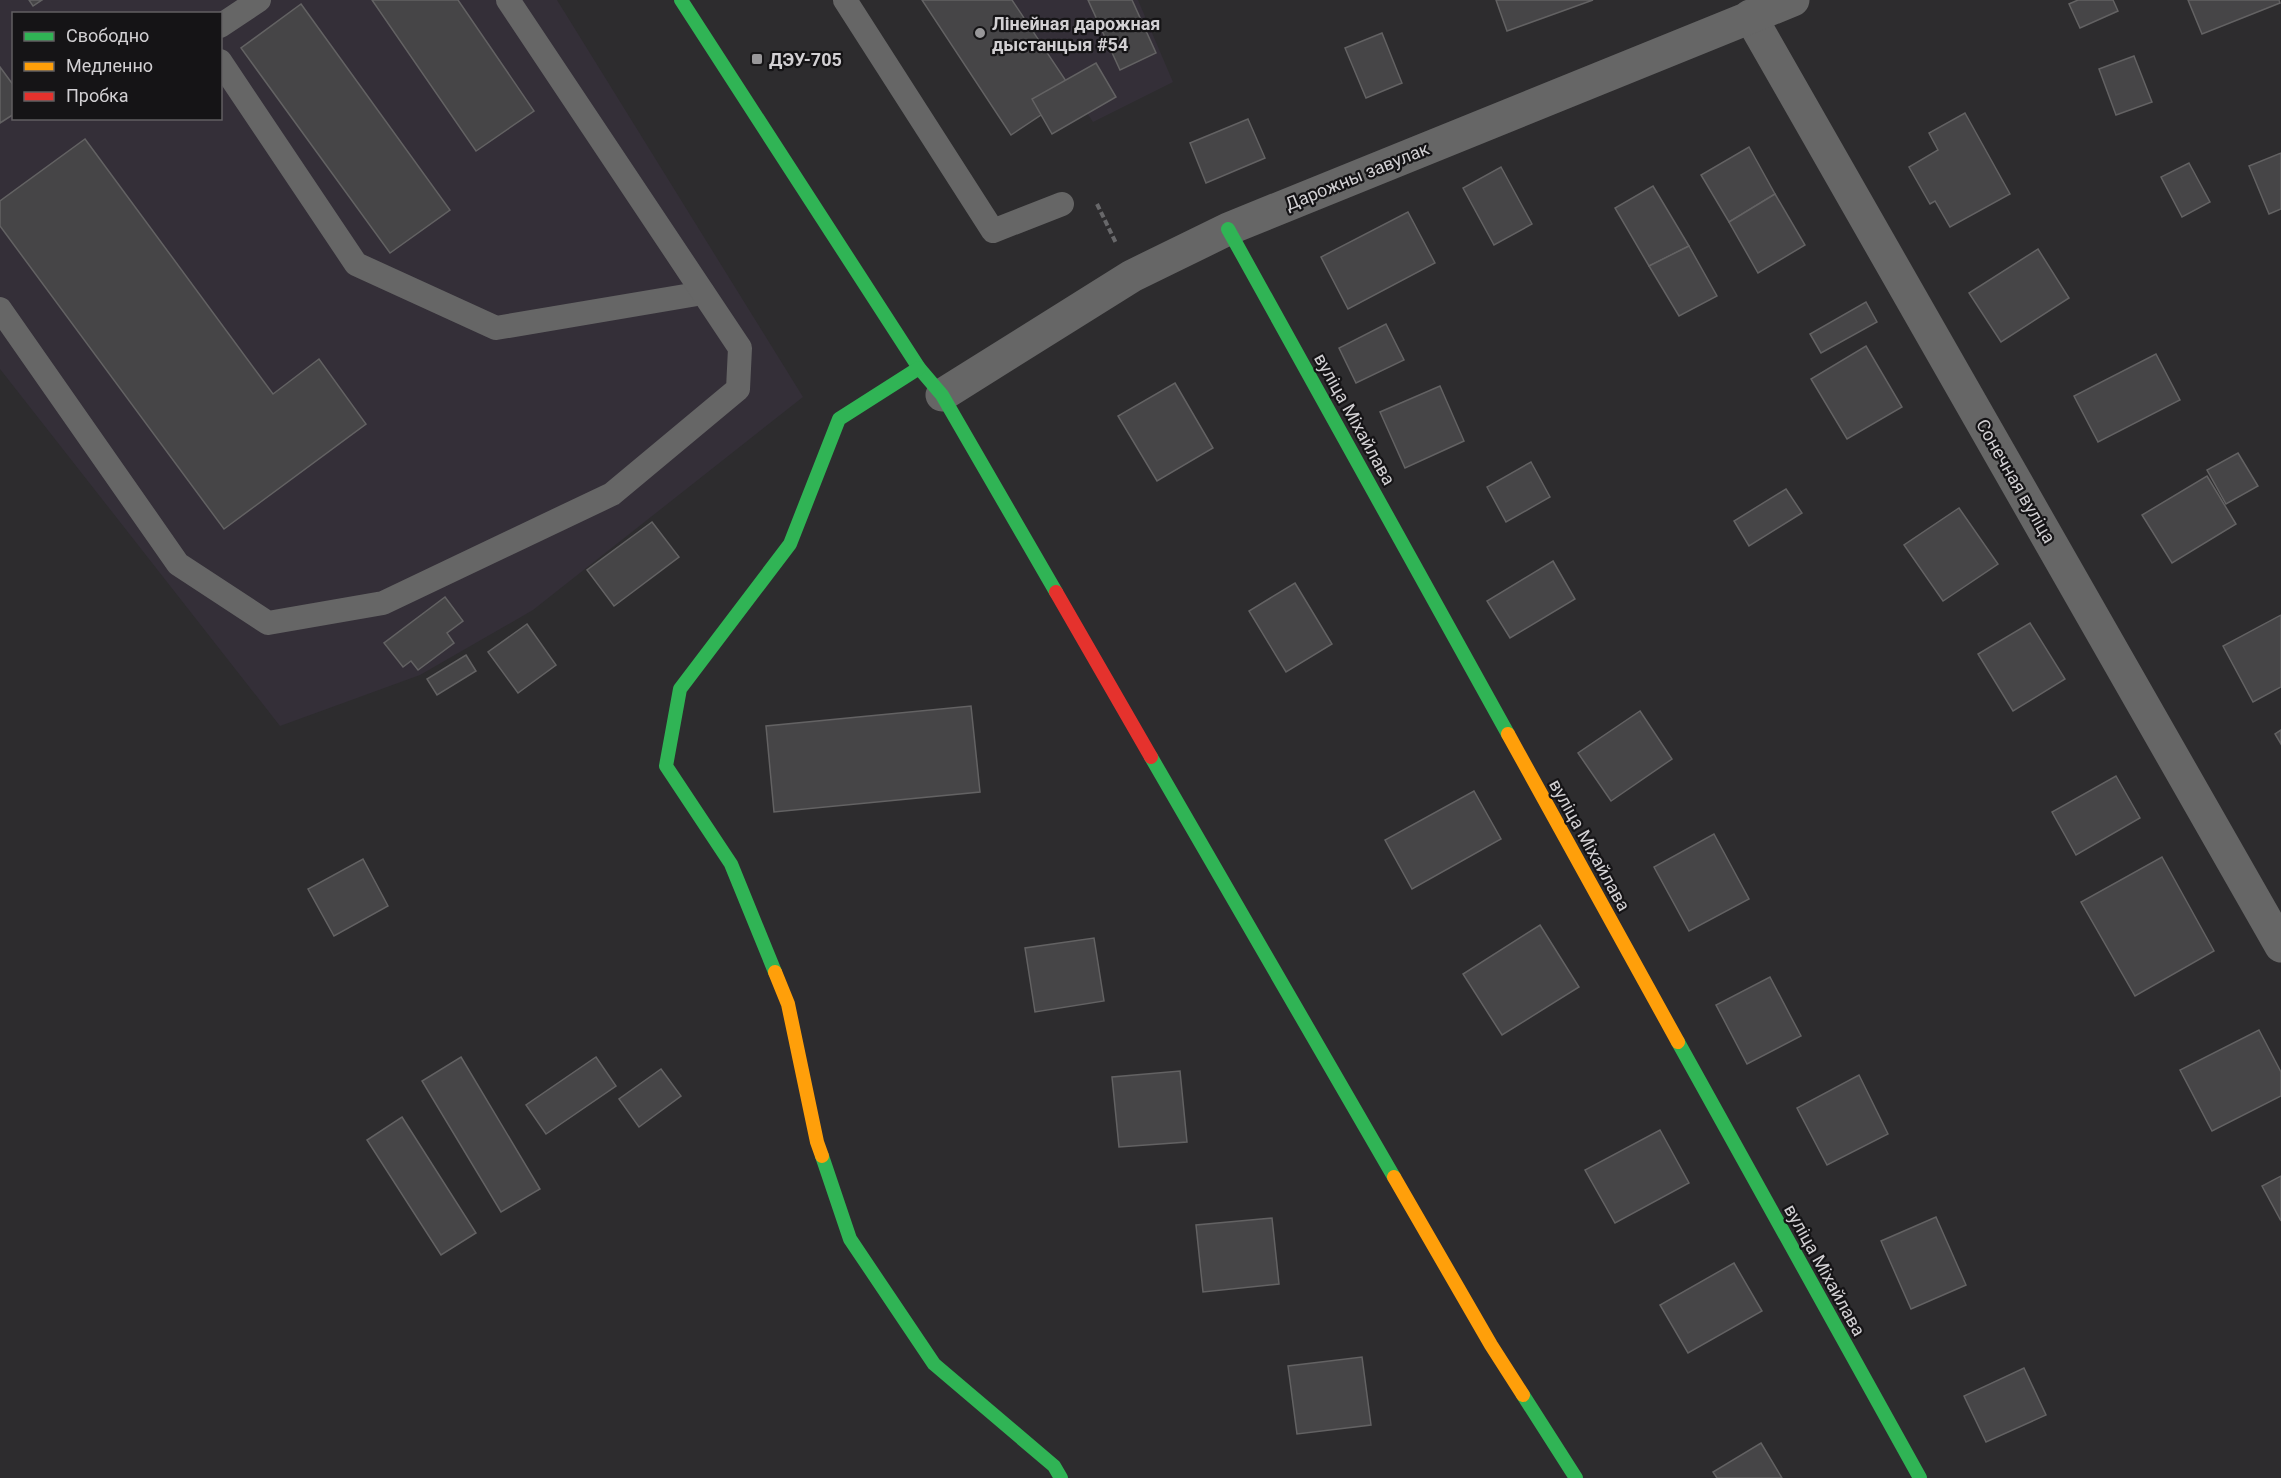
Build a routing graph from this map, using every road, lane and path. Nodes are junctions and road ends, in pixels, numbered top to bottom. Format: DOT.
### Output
graph roads {
  1 [pos="259,0"];
  2 [pos="508,0"];
  3 [pos="681,0"];
  4 [pos="845,0"];
  5 [pos="1793,0"];
  6 [pos="1750,16"];
  7 [pos="222,25"];
  8 [pos="222,64"];
  9 [pos="1062,204"];
  10 [pos="1228,229"];
  11 [pos="1132,276"];
  12 [pos="704,293"];
  13 [pos="0,309"];
  14 [pos="919,368"];
  15 [pos="942,395"];
  16 [pos="2281,946"];
  17 [pos="1061,1478"];
  18 [pos="1576,1478"];
  19 [pos="1920,1478"];
  1 -- 7 [label="lane"];
  2 -- 12 [label="lane"];
  3 -- 14 [label="street"];
  4 -- 9 [label="lane"];
  5 -- 6 [label="street, Дарожны завулак"];
  6 -- 10 [label="street, Дарожны завулак"];
  6 -- 16 [label="street, Сонечная вуліца"];
  8 -- 12 [label="lane"];
  9 -- 11 [label="path"];
  10 -- 11 [label="street, Дарожны завулак"];
  10 -- 19 [label="street, вуліца Міхайлава"];
  11 -- 15 [label="street, Дарожны завулак"];
  12 -- 13 [label="lane"];
  14 -- 15 [label="street"];
  14 -- 17 [label="street"];
  15 -- 18 [label="street"];
}
